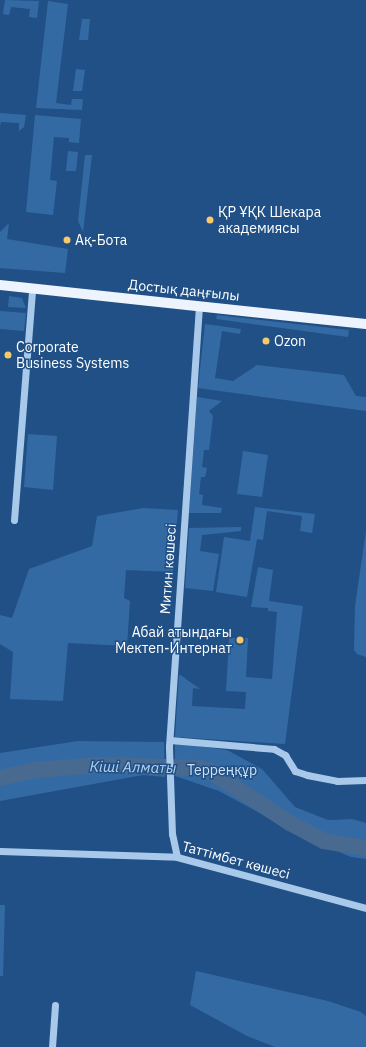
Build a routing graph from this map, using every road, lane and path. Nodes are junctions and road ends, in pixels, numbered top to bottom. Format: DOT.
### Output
graph roads {
  1 [pos="0,285"];
  2 [pos="32,289"];
  3 [pos="199,305"];
  4 [pos="366,324"];
  5 [pos="14,520"];
  6 [pos="170,740"];
  7 [pos="366,780"];
  8 [pos="0,851"];
  9 [pos="177,857"];
  10 [pos="366,908"];
  11 [pos="55,1005"];
  12 [pos="52,1047"];
  1 -- 2 [label="main road, Достық даңғылы"];
  2 -- 3 [label="main road, Достық даңғылы"];
  2 -- 5 [label="street"];
  3 -- 4 [label="main road, Достық даңғылы"];
  3 -- 6 [label="street, Митин көшесі"];
  6 -- 7 [label="street"];
  6 -- 9 [label="street, Митин көшесі"];
  8 -- 9 [label="street, Таттімбет көшесі"];
  9 -- 10 [label="street, Таттімбет көшесі"];
  11 -- 12 [label="street"];
}
